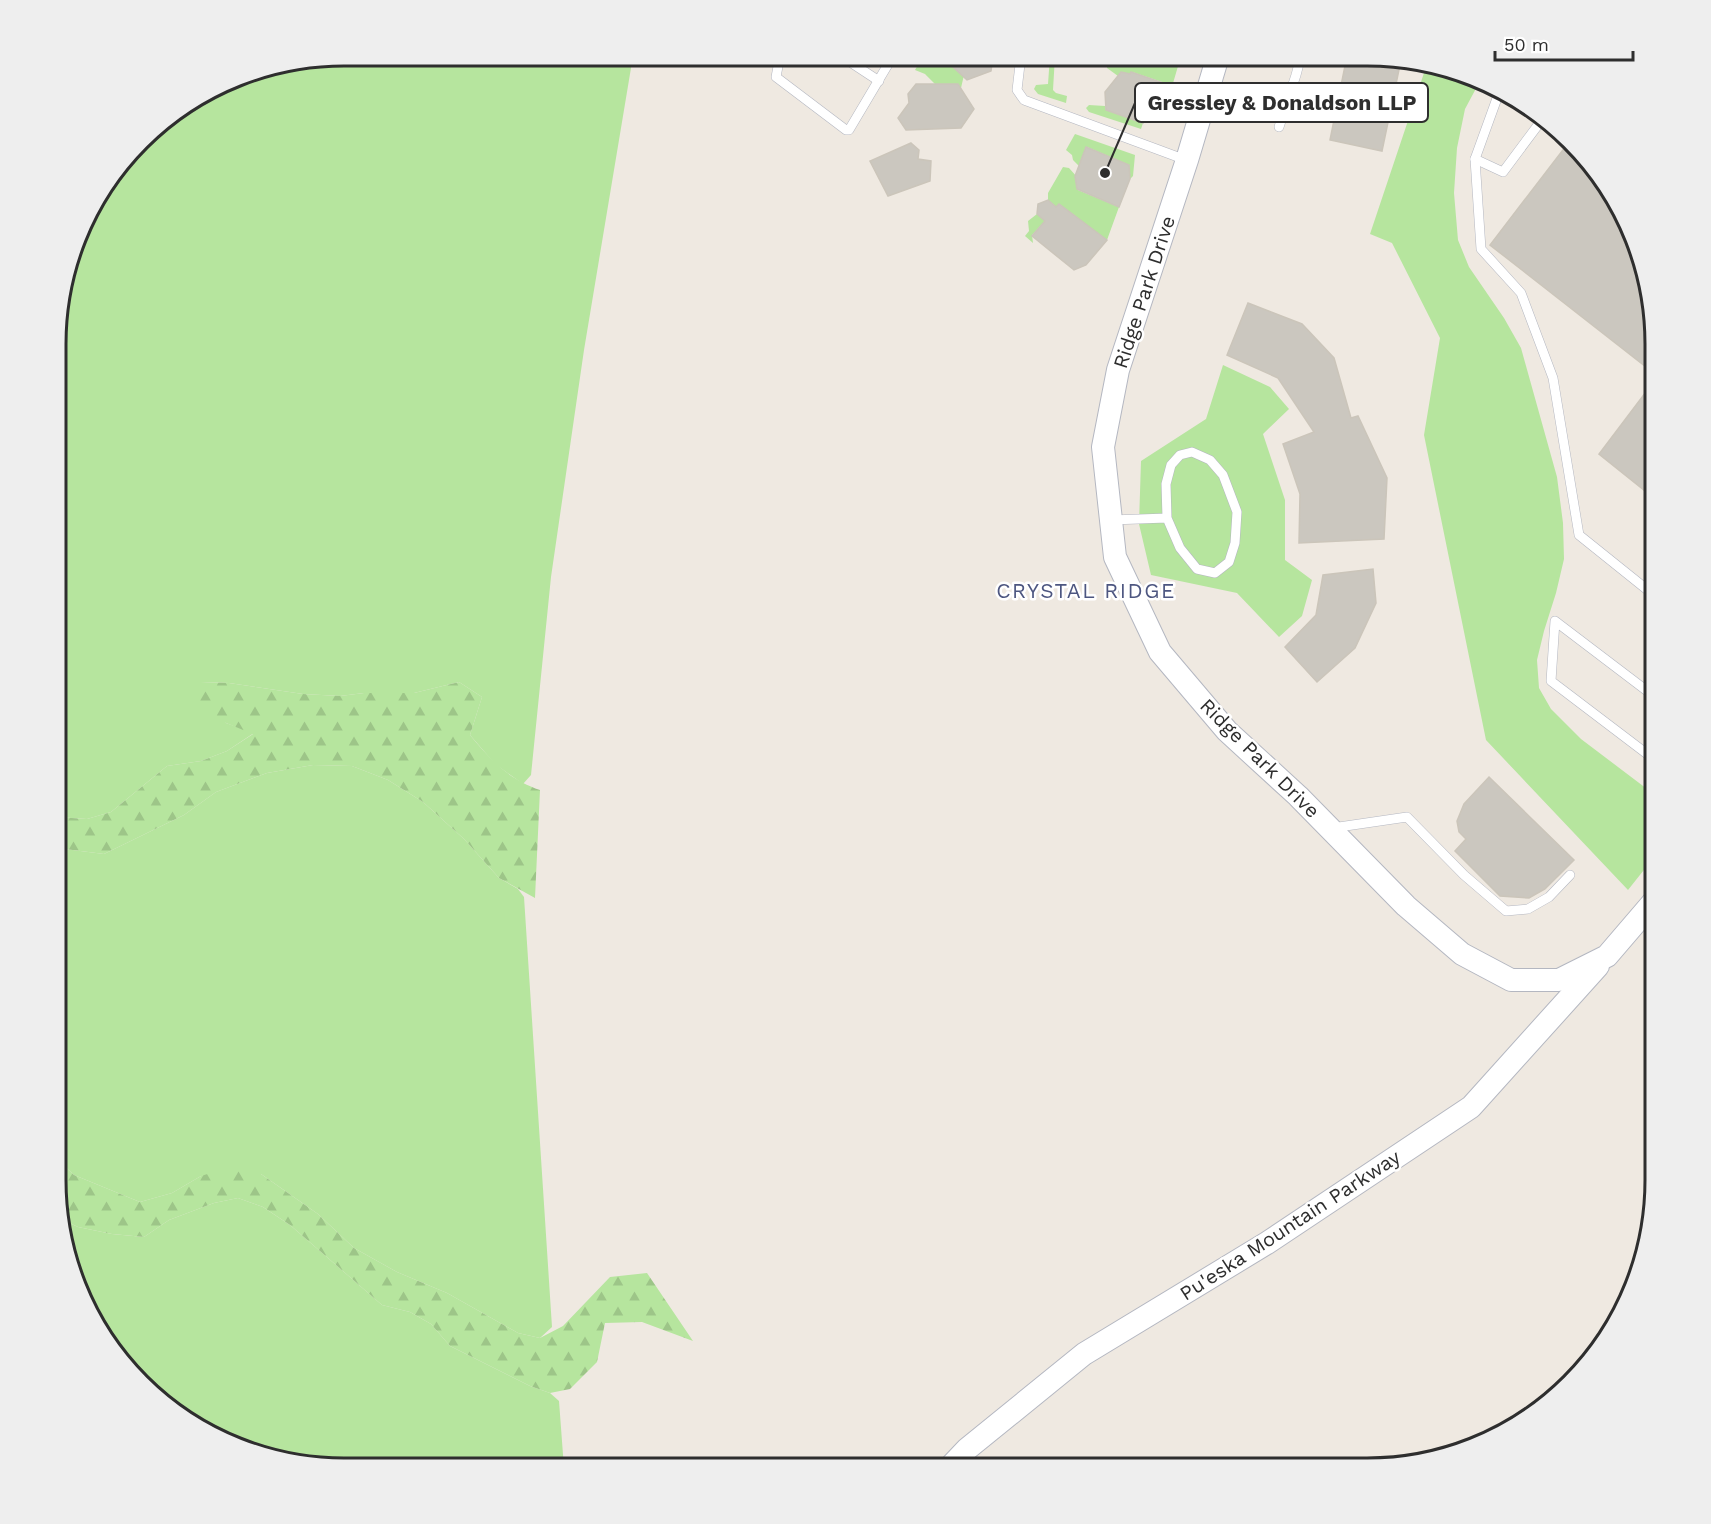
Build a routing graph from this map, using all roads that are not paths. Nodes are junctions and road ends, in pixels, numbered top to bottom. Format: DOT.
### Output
graph roads {
  1 [pos="778,66"];
  2 [pos="856,66"];
  3 [pos="888,66"];
  4 [pos="1020,66"];
  5 [pos="1215,66"];
  6 [pos="1298,66"];
  7 [pos="879,81"];
  8 [pos="1497,98"];
  9 [pos="1538,125"];
  10 [pos="1279,127"];
  11 [pos="1475,159"];
  12 [pos="1187,160"];
  13 [pos="1167,518"];
  14 [pos="1111,520"];
  15 [pos="1645,588"];
  16 [pos="1645,689"];
  17 [pos="1645,752"];
  18 [pos="1329,828"];
  19 [pos="1570,875"];
  20 [pos="1645,912"];
  21 [pos="1607,956"];
  22 [pos="959,1458"];
  1 -- 7 [label="lane"];
  2 -- 7 [label="lane"];
  3 -- 7 [label="lane"];
  4 -- 12 [label="lane"];
  5 -- 12 [label="street, Ridge Park Drive"];
  6 -- 10 [label="lane"];
  8 -- 11 [label="lane"];
  9 -- 11 [label="lane"];
  11 -- 15 [label="lane"];
  12 -- 14 [label="street, Ridge Park Drive"];
  13 -- 13 [label="lane"];
  13 -- 14 [label="lane"];
  14 -- 18 [label="street, Ridge Park Drive"];
  16 -- 17 [label="lane"];
  18 -- 19 [label="lane"];
  18 -- 21 [label="street, Ridge Park Drive"];
  20 -- 21 [label="street, Pu'eska Mountain Parkway"];
  21 -- 22 [label="street, Pu'eska Mountain Parkway"];
}
